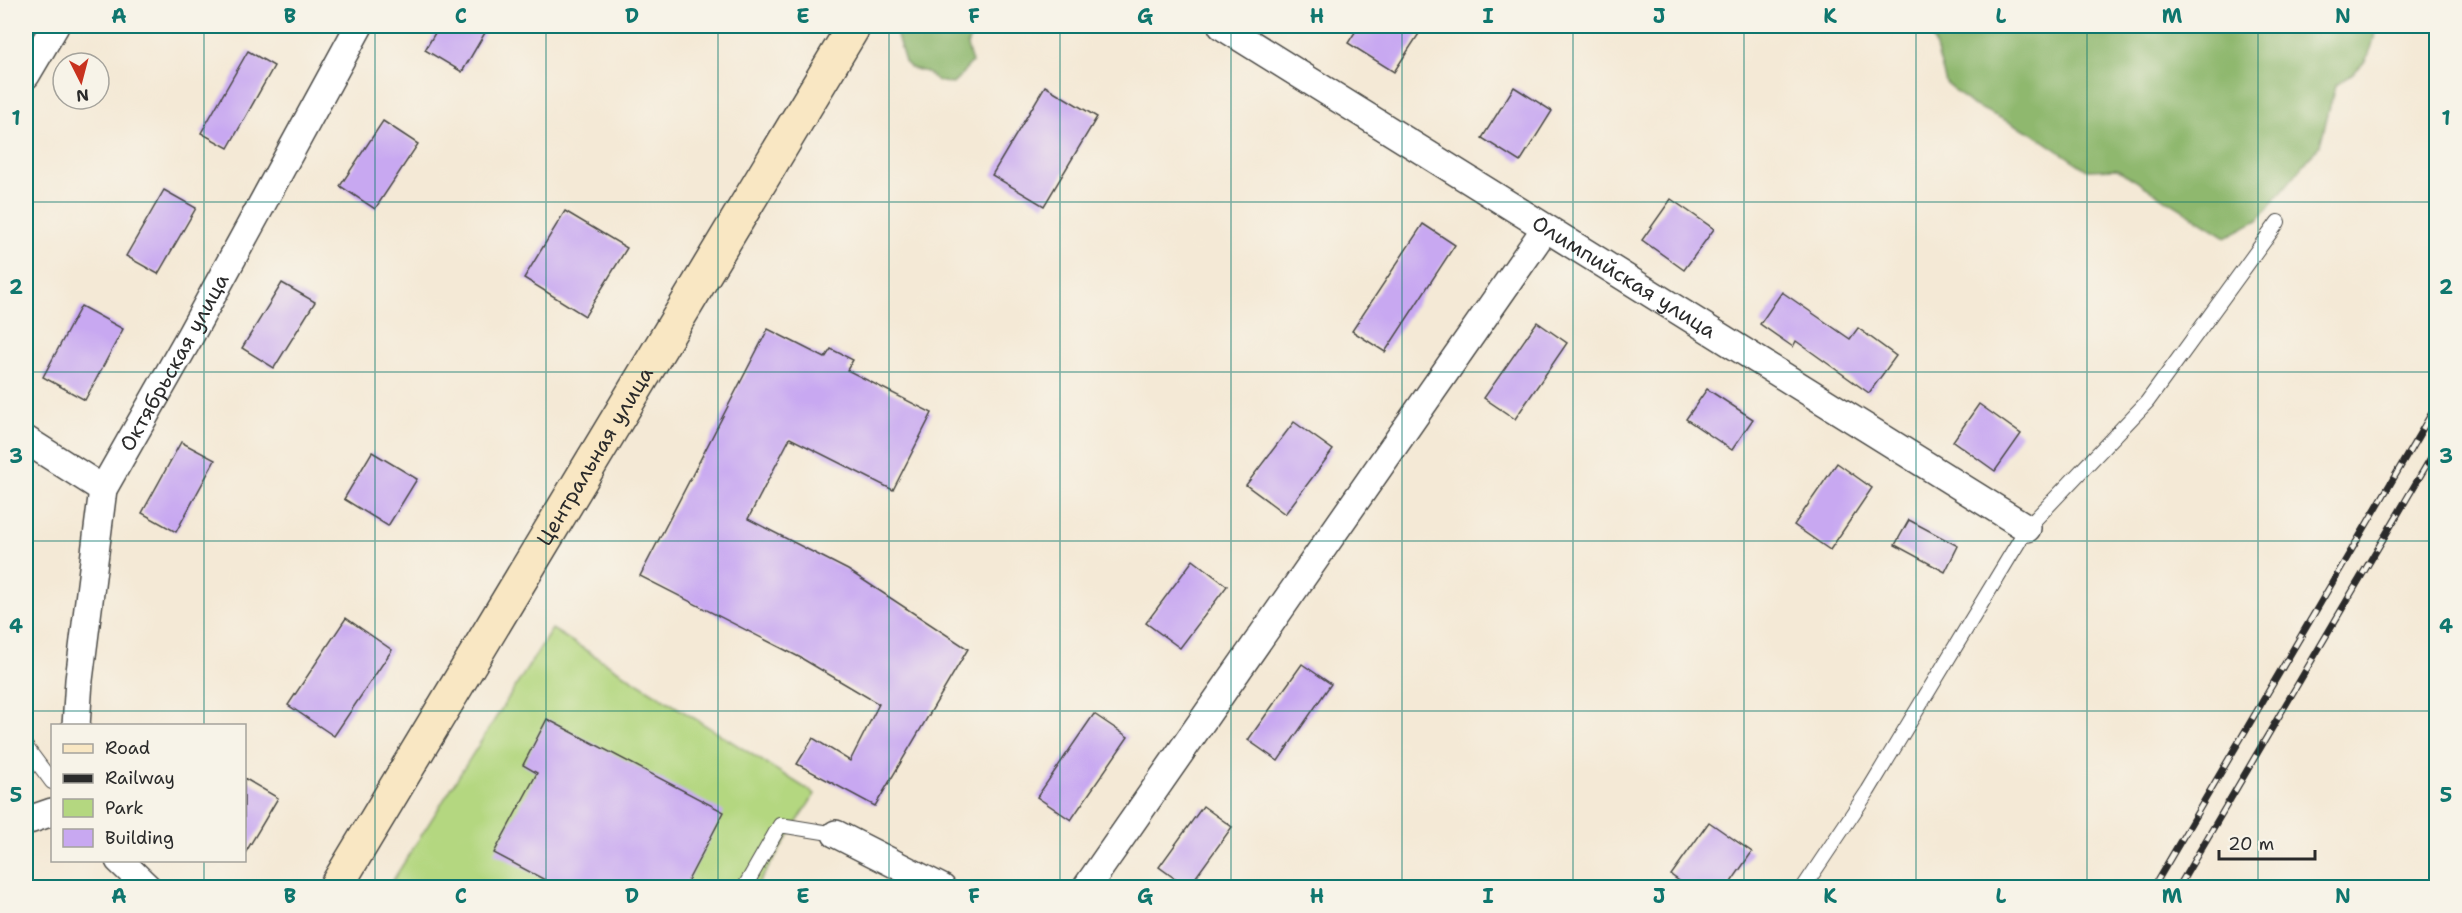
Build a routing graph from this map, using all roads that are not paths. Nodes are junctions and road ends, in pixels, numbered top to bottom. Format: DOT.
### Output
graph roads {
  1 [pos="55,26"];
  2 [pos="359,26"];
  3 [pos="854,26"];
  4 [pos="1222,26"];
  5 [pos="26,75"];
  6 [pos="2278,222"];
  7 [pos="1545,229"];
  8 [pos="26,440"];
  9 [pos="103,489"];
  10 [pos="2027,528"];
  11 [pos="76,724"];
  12 [pos="26,747"];
  13 [pos="51,781"];
  14 [pos="51,812"];
  15 [pos="26,821"];
  16 [pos="837,834"];
  17 [pos="120,862"];
  18 [pos="148,888"];
  19 [pos="335,888"];
  20 [pos="744,888"];
  21 [pos="942,888"];
  22 [pos="1086,888"];
  23 [pos="1803,888"];
  1 -- 5 [label="street"];
  2 -- 9 [label="street, Октябрьская улица"];
  3 -- 19 [label="street, Центральная улица"];
  4 -- 7 [label="street, Олимпийская улица"];
  6 -- 10 [label="lane"];
  7 -- 10 [label="street, Олимпийская улица"];
  7 -- 22 [label="street"];
  8 -- 9 [label="street"];
  9 -- 11 [label="street, Октябрьская улица"];
  10 -- 23 [label="lane"];
  12 -- 13 [label="lane"];
  14 -- 15 [label="street"];
  16 -- 20 [label="lane"];
  16 -- 21 [label="street"];
  17 -- 18 [label="street"];
}
